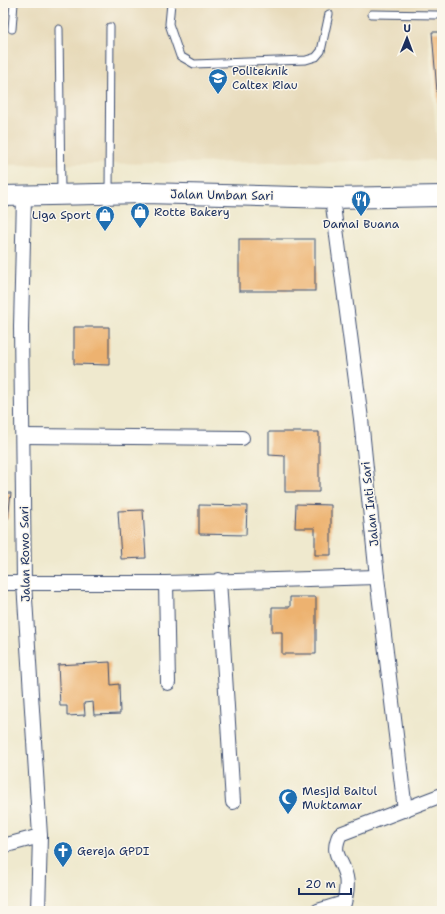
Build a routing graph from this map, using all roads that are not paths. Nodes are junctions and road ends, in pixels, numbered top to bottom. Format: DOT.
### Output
graph roads {
  1 [pos="14,3"];
  2 [pos="171,3"];
  3 [pos="329,14"];
  4 [pos="372,14"];
  5 [pos="436,15"];
  6 [pos="110,27"];
  7 [pos="12,29"];
  8 [pos="59,29"];
  9 [pos="61,194"];
  10 [pos="109,194"];
  11 [pos="3,196"];
  12 [pos="24,196"];
  13 [pos="442,196"];
  14 [pos="332,198"];
  15 [pos="23,436"];
  16 [pos="242,438"];
  17 [pos="377,577"];
  18 [pos="219,580"];
  19 [pos="3,583"];
  20 [pos="24,583"];
  21 [pos="166,583"];
  22 [pos="168,683"];
  23 [pos="442,795"];
  24 [pos="233,802"];
  25 [pos="405,810"];
  26 [pos="40,836"];
  27 [pos="3,846"];
  28 [pos="38,911"];
  29 [pos="318,911"];
  1 -- 7 [label="lane"];
  2 -- 3 [label="lane"];
  4 -- 5 [label="lane"];
  6 -- 10 [label="lane"];
  8 -- 9 [label="lane"];
  9 -- 10 [label="main road, Jalan Umban Sari"];
  9 -- 12 [label="main road, Jalan Umban Sari"];
  10 -- 14 [label="main road, Jalan Umban Sari"];
  11 -- 12 [label="main road, Jalan Umban Sari"];
  12 -- 15 [label="street, Jalan Rowo Sari"];
  13 -- 14 [label="main road, Jalan Umban Sari"];
  14 -- 17 [label="street, Jalan Inti Sari"];
  15 -- 16 [label="street"];
  15 -- 20 [label="street, Jalan Rowo Sari"];
  17 -- 18 [label="street"];
  17 -- 25 [label="street, Jalan Inti Sari"];
  18 -- 21 [label="street"];
  18 -- 24 [label="street"];
  19 -- 20 [label="street"];
  20 -- 21 [label="street"];
  20 -- 26 [label="street, Jalan Rowo Sari"];
  21 -- 22 [label="street"];
  23 -- 25 [label="street"];
  25 -- 29 [label="street"];
  26 -- 27 [label="street"];
  26 -- 28 [label="street, Jalan Rowo Sari"];
}
